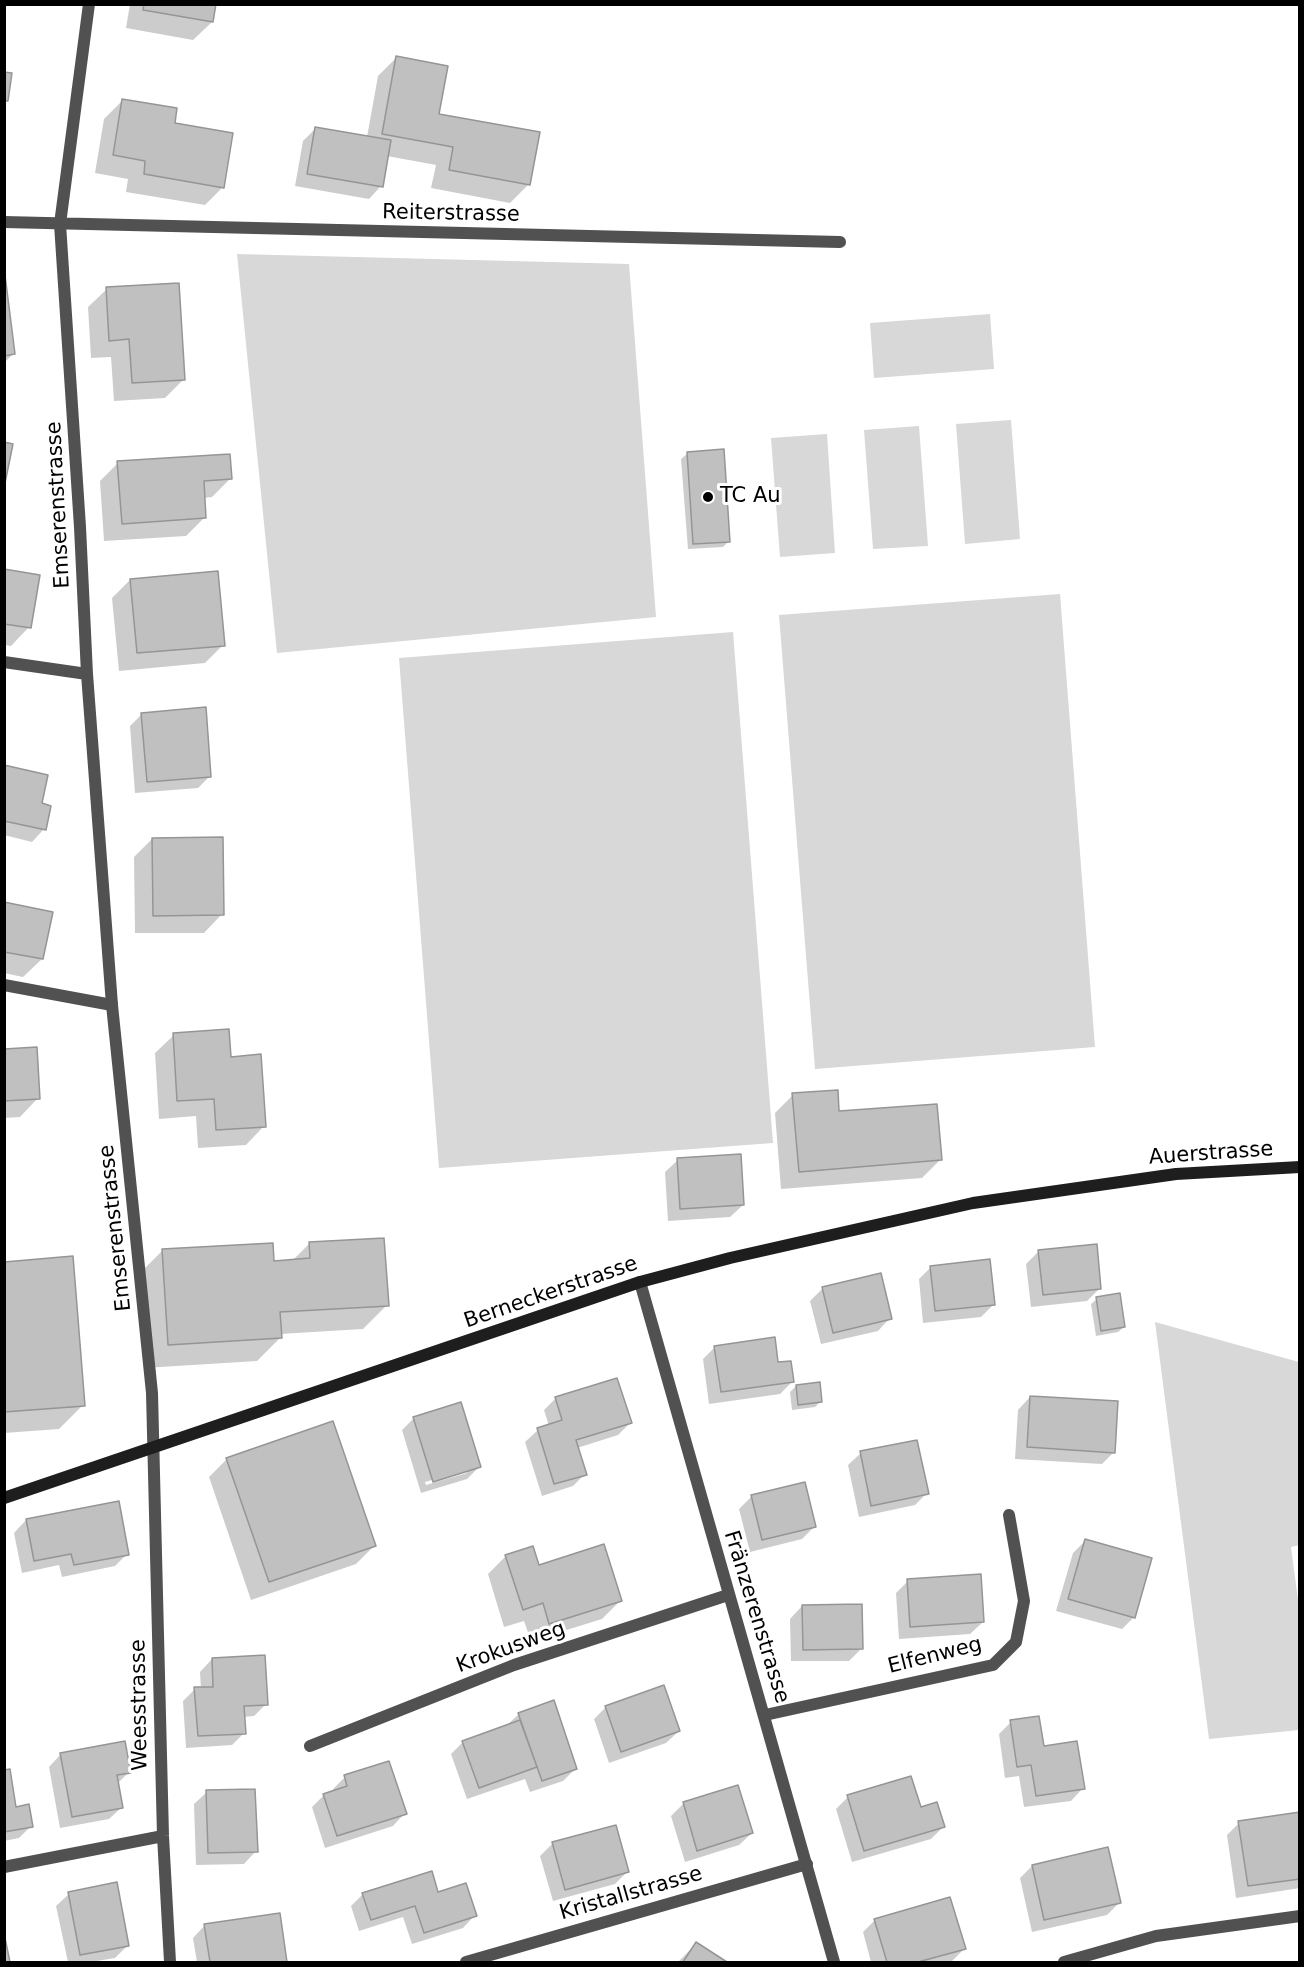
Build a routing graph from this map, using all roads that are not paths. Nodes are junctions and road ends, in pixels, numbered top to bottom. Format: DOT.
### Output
graph roads {
  1 [pos="89,4"];
  2 [pos="4,222"];
  3 [pos="60,224"];
  4 [pos="840,242"];
  5 [pos="4,662"];
  6 [pos="87,674"];
  7 [pos="4,985"];
  8 [pos="112,1005"];
  9 [pos="1299,1167"];
  10 [pos="1125,1181"];
  11 [pos="640,1282"];
  12 [pos="153,1447"];
  13 [pos="4,1498"];
  14 [pos="1008,1515"];
  15 [pos="728,1595"];
  16 [pos="765,1715"];
  17 [pos="310,1746"];
  18 [pos="163,1836"];
  19 [pos="807,1864"];
  20 [pos="4,1867"];
  21 [pos="1299,1916"];
  22 [pos="170,1962"];
  23 [pos="466,1962"];
  24 [pos="834,1962"];
  25 [pos="1064,1962"];
  1 -- 3 [label="street, Emserenstrasse"];
  2 -- 3 [label="street, Reiterstrasse"];
  3 -- 4 [label="street, Reiterstrasse"];
  3 -- 6 [label="street, Emserenstrasse"];
  5 -- 6 [label="street"];
  6 -- 8 [label="street, Emserenstrasse"];
  7 -- 8 [label="street"];
  8 -- 12 [label="street, Emserenstrasse"];
  9 -- 10 [label="main road, Auerstrasse"];
  10 -- 11 [label="main road, Berneckerstrasse"];
  11 -- 12 [label="main road, Berneckerstrasse"];
  11 -- 15 [label="street, Fränzerenstrasse"];
  12 -- 13 [label="main road, Berneckerstrasse"];
  12 -- 18 [label="street, Weesstrasse"];
  14 -- 16 [label="street, Elfenweg"];
  15 -- 16 [label="street, Fränzerenstrasse"];
  15 -- 17 [label="street, Krokusweg"];
  16 -- 19 [label="street, Fränzerenstrasse"];
  18 -- 20 [label="street"];
  18 -- 22 [label="street, Weesstrasse"];
  19 -- 23 [label="street, Kristallstrasse"];
  19 -- 24 [label="street, Fränzerenstrasse"];
  21 -- 25 [label="street"];
}
